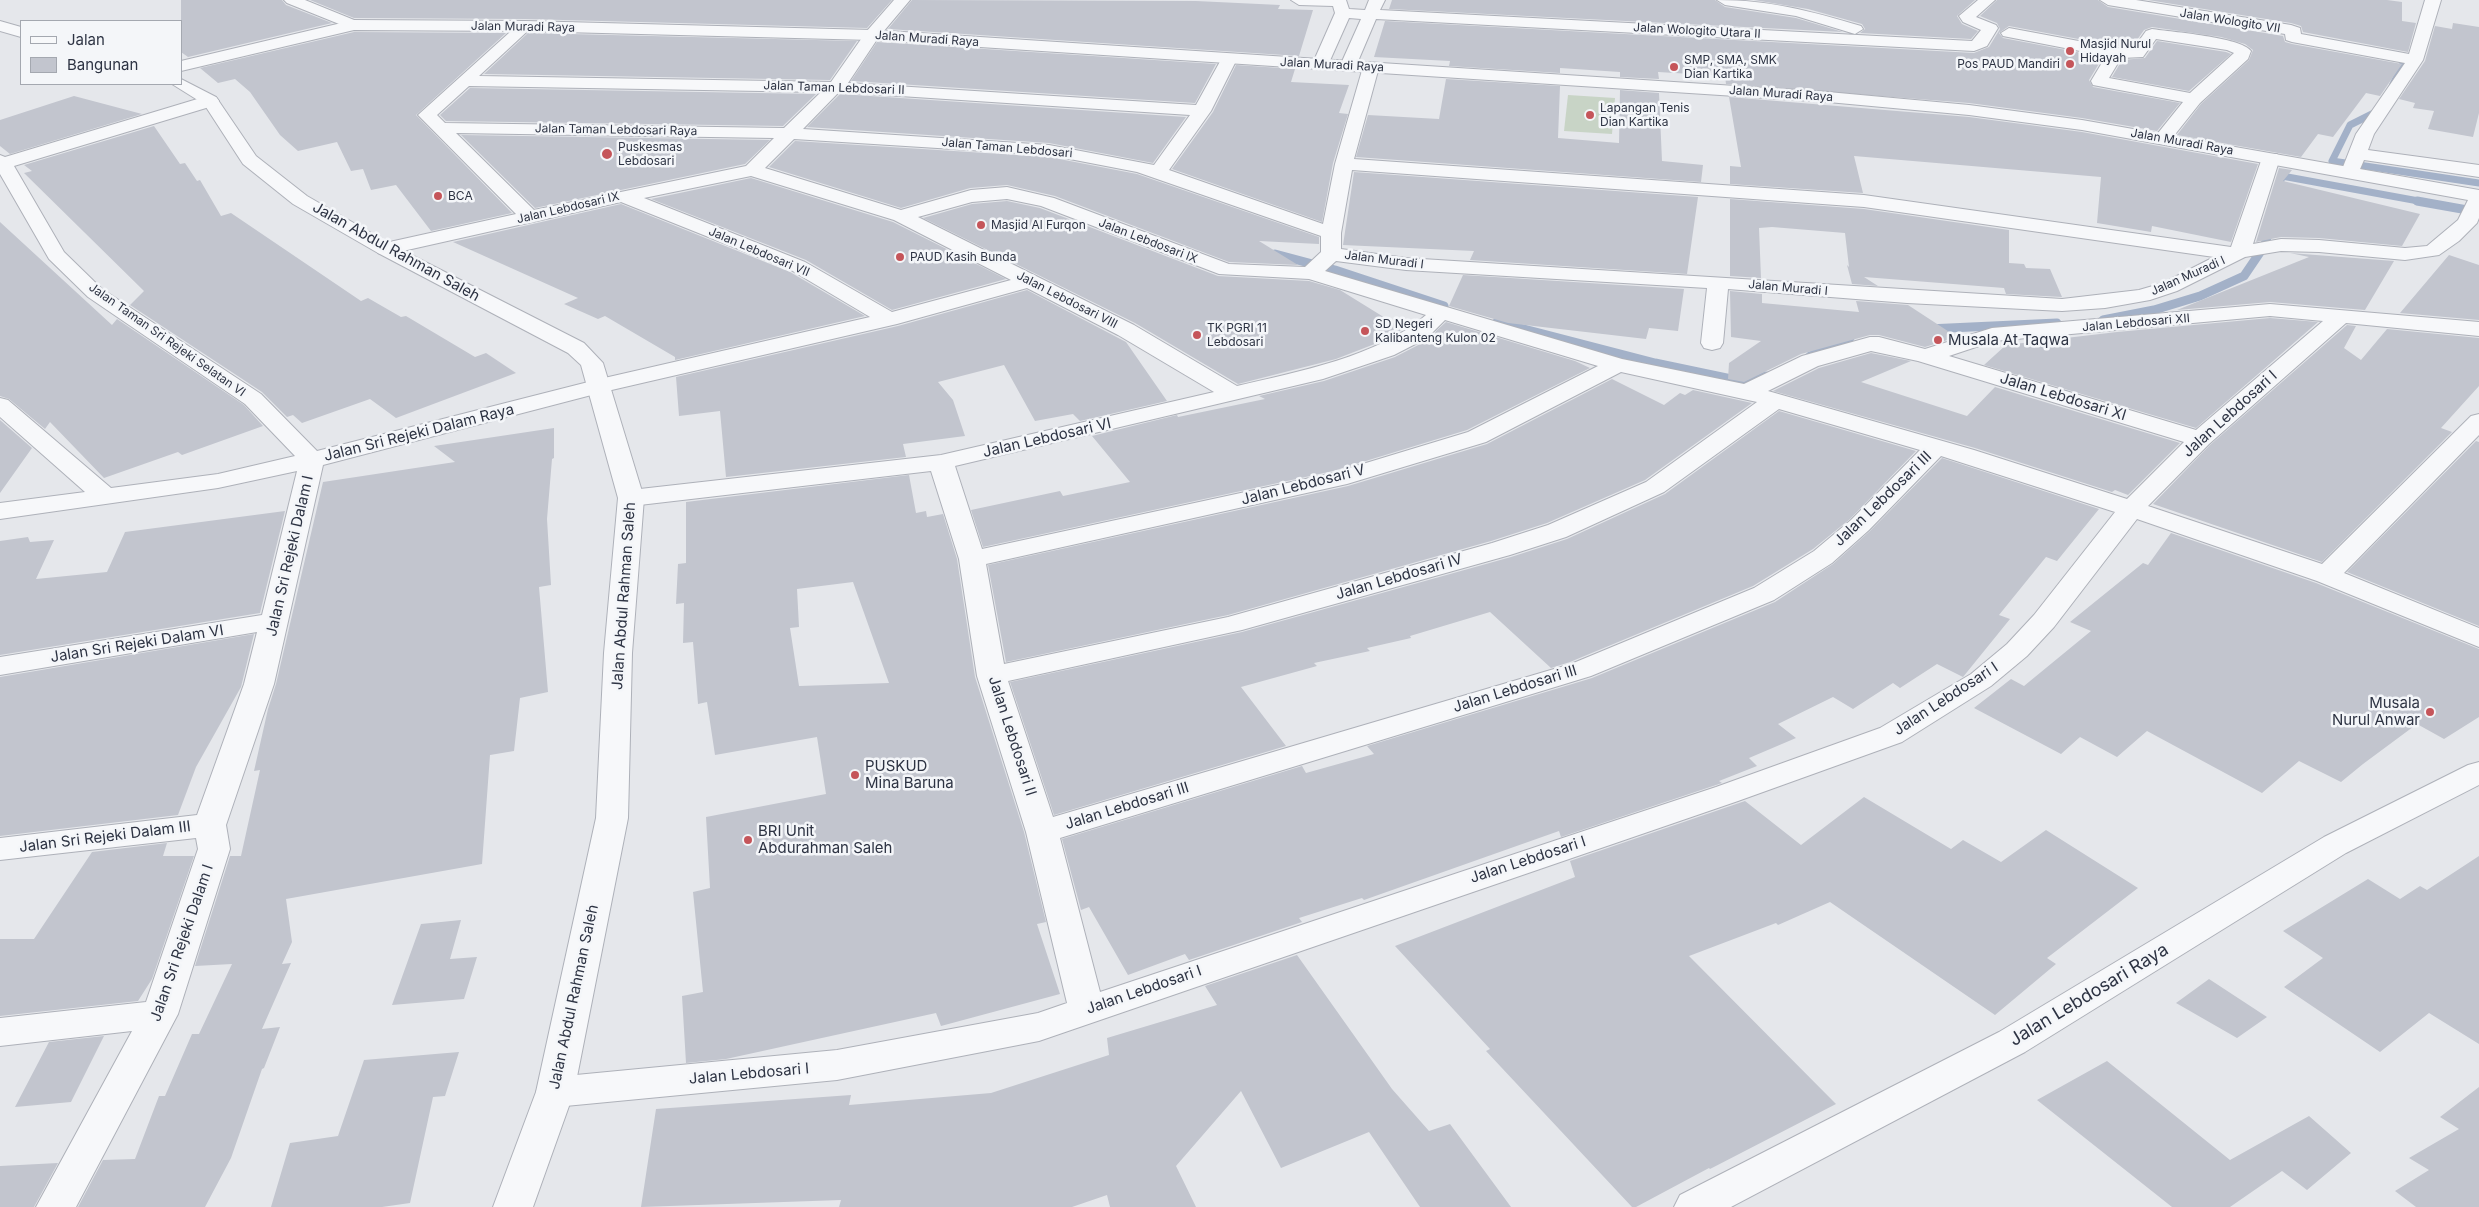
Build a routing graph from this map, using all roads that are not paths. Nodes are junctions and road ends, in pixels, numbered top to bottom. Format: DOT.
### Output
graph roads {
  1 [pos="292,0"];
  2 [pos="902,0"];
  3 [pos="1299,0"];
  4 [pos="1726,0"];
  5 [pos="2108,0"];
  6 [pos="2433,0"];
  7 [pos="1963,2"];
  8 [pos="1984,3"];
  9 [pos="1340,5"];
  10 [pos="1374,7"];
  11 [pos="354,25"];
  12 [pos="0,26"];
  13 [pos="525,26"];
  14 [pos="20,32"];
  15 [pos="2009,33"];
  16 [pos="872,35"];
  17 [pos="1888,41"];
  18 [pos="2116,53"];
  19 [pos="1229,59"];
  20 [pos="2415,60"];
  21 [pos="1320,65"];
  22 [pos="182,66"];
  23 [pos="1348,66"];
  24 [pos="1371,67"];
  25 [pos="465,81"];
  26 [pos="182,85"];
  27 [pos="835,86"];
  28 [pos="2194,99"];
  29 [pos="210,101"];
  30 [pos="1202,111"];
  31 [pos="442,128"];
  32 [pos="790,133"];
  33 [pos="2162,138"];
  34 [pos="2271,158"];
  35 [pos="2354,162"];
  36 [pos="1,163"];
  37 [pos="1344,164"];
  38 [pos="754,169"];
  39 [pos="2479,171"];
  40 [pos="1158,172"];
  41 [pos="623,196"];
  42 [pos="2476,204"];
  43 [pos="901,216"];
  44 [pos="530,217"];
  45 [pos="1331,233"];
  46 [pos="385,249"];
  47 [pos="2245,251"];
  48 [pos="1320,264"];
  49 [pos="1029,281"];
  50 [pos="1718,282"];
  51 [pos="1443,312"];
  52 [pos="2343,315"];
  53 [pos="889,319"];
  54 [pos="2479,329"];
  55 [pos="1712,343"];
  56 [pos="1926,356"];
  57 [pos="1618,365"];
  58 [pos="600,386"];
  59 [pos="1747,392"];
  60 [pos="1234,394"];
  61 [pos="1774,401"];
  62 [pos="0,405"];
  63 [pos="2479,421"];
  64 [pos="2200,438"];
  65 [pos="1936,447"];
  66 [pos="312,460"];
  67 [pos="941,462"];
  68 [pos="106,497"];
  69 [pos="632,498"];
  70 [pos="2131,509"];
  71 [pos="0,512"];
  72 [pos="972,559"];
  73 [pos="2327,575"];
  74 [pos="274,621"];
  75 [pos="2479,638"];
  76 [pos="0,666"];
  77 [pos="992,676"];
  78 [pos="2479,772"];
  79 [pos="210,825"];
  80 [pos="1042,832"];
  81 [pos="0,850"];
  82 [pos="1088,1010"];
  83 [pos="160,1014"];
  84 [pos="0,1032"];
  85 [pos="555,1092"];
  86 [pos="56,1207"];
  87 [pos="513,1207"];
  88 [pos="1694,1207"];
  1 -- 11 [label="street"];
  2 -- 16 [label="street"];
  3 -- 9 [label="street, Jalan Wologito Utara II"];
  4 -- 17 [label="street"];
  5 -- 20 [label="street, Jalan Wologito VII"];
  6 -- 20 [label="street"];
  7 -- 8 [label="street"];
  8 -- 17 [label="street, Jalan Wologito Utara II"];
  9 -- 10 [label="street, Jalan Wologito Utara II"];
  9 -- 21 [label="street"];
  10 -- 17 [label="street, Jalan Wologito Utara II"];
  10 -- 23 [label="street"];
  11 -- 13 [label="street, Jalan Muradi Raya"];
  11 -- 22 [label="street, Jalan Muradi Raya"];
  12 -- 14 [label="street"];
  13 -- 16 [label="street, Jalan Muradi Raya"];
  13 -- 25 [label="street"];
  15 -- 18 [label="street"];
  16 -- 19 [label="street, Jalan Muradi Raya"];
  16 -- 27 [label="street"];
  18 -- 28 [label="street"];
  18 -- 28 [label="street"];
  19 -- 21 [label="street, Jalan Muradi Raya"];
  19 -- 30 [label="street"];
  20 -- 35 [label="street"];
  21 -- 23 [label="street, Jalan Muradi Raya"];
  23 -- 24 [label="street, Jalan Muradi Raya"];
  24 -- 33 [label="street, Jalan Muradi Raya"];
  24 -- 37 [label="street, Jalan Muradi I"];
  25 -- 27 [label="street, Jalan Taman Lebdosari II"];
  25 -- 31 [label="street"];
  26 -- 29 [label="street, Jalan Abdul Rahman Saleh"];
  27 -- 30 [label="street, Jalan Taman Lebdosari II"];
  27 -- 32 [label="street"];
  28 -- 33 [label="street"];
  29 -- 36 [label="street"];
  29 -- 46 [label="street, Jalan Abdul Rahman Saleh"];
  30 -- 40 [label="street"];
  31 -- 32 [label="street, Jalan Taman Lebdosari Raya"];
  31 -- 44 [label="street"];
  32 -- 38 [label="street"];
  32 -- 40 [label="street, Jalan Taman Lebdosari"];
  33 -- 34 [label="street, Jalan Muradi Raya"];
  34 -- 35 [label="street, Jalan Muradi Raya"];
  34 -- 47 [label="street"];
  35 -- 39 [label="street"];
  35 -- 42 [label="street, Jalan Muradi Raya"];
  36 -- 66 [label="street, Jalan Taman Sri Rejeki Selatan VI"];
  37 -- 45 [label="street, Jalan Muradi I"];
  37 -- 47 [label="street, Jalan Muradi I"];
  38 -- 41 [label="street, Jalan Lebdosari IX"];
  38 -- 43 [label="street, Jalan Lebdosari VIII"];
  40 -- 45 [label="street, Jalan Taman Lebdosari"];
  41 -- 44 [label="street, Jalan Lebdosari IX"];
  41 -- 53 [label="street, Jalan Lebdosari VII"];
  42 -- 47 [label="street"];
  43 -- 48 [label="street, Jalan Lebdosari IX"];
  43 -- 49 [label="street, Jalan Lebdosari VIII"];
  44 -- 46 [label="street, Jalan Lebdosari IX"];
  45 -- 48 [label="street, Jalan Muradi I"];
  46 -- 58 [label="street, Jalan Abdul Rahman Saleh"];
  47 -- 50 [label="street, Jalan Muradi I"];
  48 -- 50 [label="street, Jalan Muradi I"];
  48 -- 51 [label="street"];
  49 -- 53 [label="street"];
  49 -- 60 [label="street, Jalan Lebdosari VIII"];
  50 -- 55 [label="street"];
  51 -- 57 [label="street"];
  51 -- 60 [label="street, Jalan Lebdosari VI"];
  52 -- 54 [label="street, Jalan Lebdosari XII"];
  52 -- 56 [label="street, Jalan Lebdosari XII"];
  52 -- 64 [label="street, Jalan Lebdosari I"];
  53 -- 58 [label="street"];
  56 -- 59 [label="street"];
  56 -- 64 [label="street, Jalan Lebdosari XI"];
  57 -- 59 [label="street"];
  57 -- 72 [label="street, Jalan Lebdosari V"];
  58 -- 66 [label="street, Jalan Sri Rejeki Dalam Raya"];
  58 -- 69 [label="street, Jalan Abdul Rahman Saleh"];
  59 -- 61 [label="street"];
  60 -- 67 [label="street, Jalan Lebdosari VI"];
  61 -- 65 [label="street"];
  61 -- 77 [label="street, Jalan Lebdosari IV"];
  62 -- 68 [label="street"];
  63 -- 73 [label="street"];
  64 -- 70 [label="street, Jalan Lebdosari I"];
  65 -- 70 [label="street"];
  65 -- 80 [label="street, Jalan Lebdosari III"];
  66 -- 68 [label="street, Jalan Sri Rejeki Dalam Raya"];
  66 -- 74 [label="street, Jalan Sri Rejeki Dalam I"];
  67 -- 69 [label="street, Jalan Lebdosari VI"];
  67 -- 72 [label="street, Jalan Lebdosari II"];
  68 -- 71 [label="street, Jalan Sri Rejeki Dalam Raya"];
  69 -- 85 [label="street, Jalan Abdul Rahman Saleh"];
  70 -- 73 [label="street"];
  70 -- 82 [label="street, Jalan Lebdosari I"];
  72 -- 77 [label="street, Jalan Lebdosari II"];
  73 -- 75 [label="street"];
  74 -- 76 [label="street, Jalan Sri Rejeki Dalam VI"];
  74 -- 79 [label="street, Jalan Sri Rejeki Dalam I"];
  77 -- 80 [label="street, Jalan Lebdosari II"];
  78 -- 88 [label="street, Jalan Lebdosari Raya"];
  79 -- 81 [label="street, Jalan Sri Rejeki Dalam III"];
  79 -- 83 [label="street, Jalan Sri Rejeki Dalam I"];
  80 -- 82 [label="street, Jalan Lebdosari II"];
  82 -- 85 [label="street, Jalan Lebdosari I"];
  83 -- 84 [label="street"];
  83 -- 86 [label="street, Jalan Sri Rejeki Dalam I"];
  85 -- 87 [label="street, Jalan Abdul Rahman Saleh"];
}
